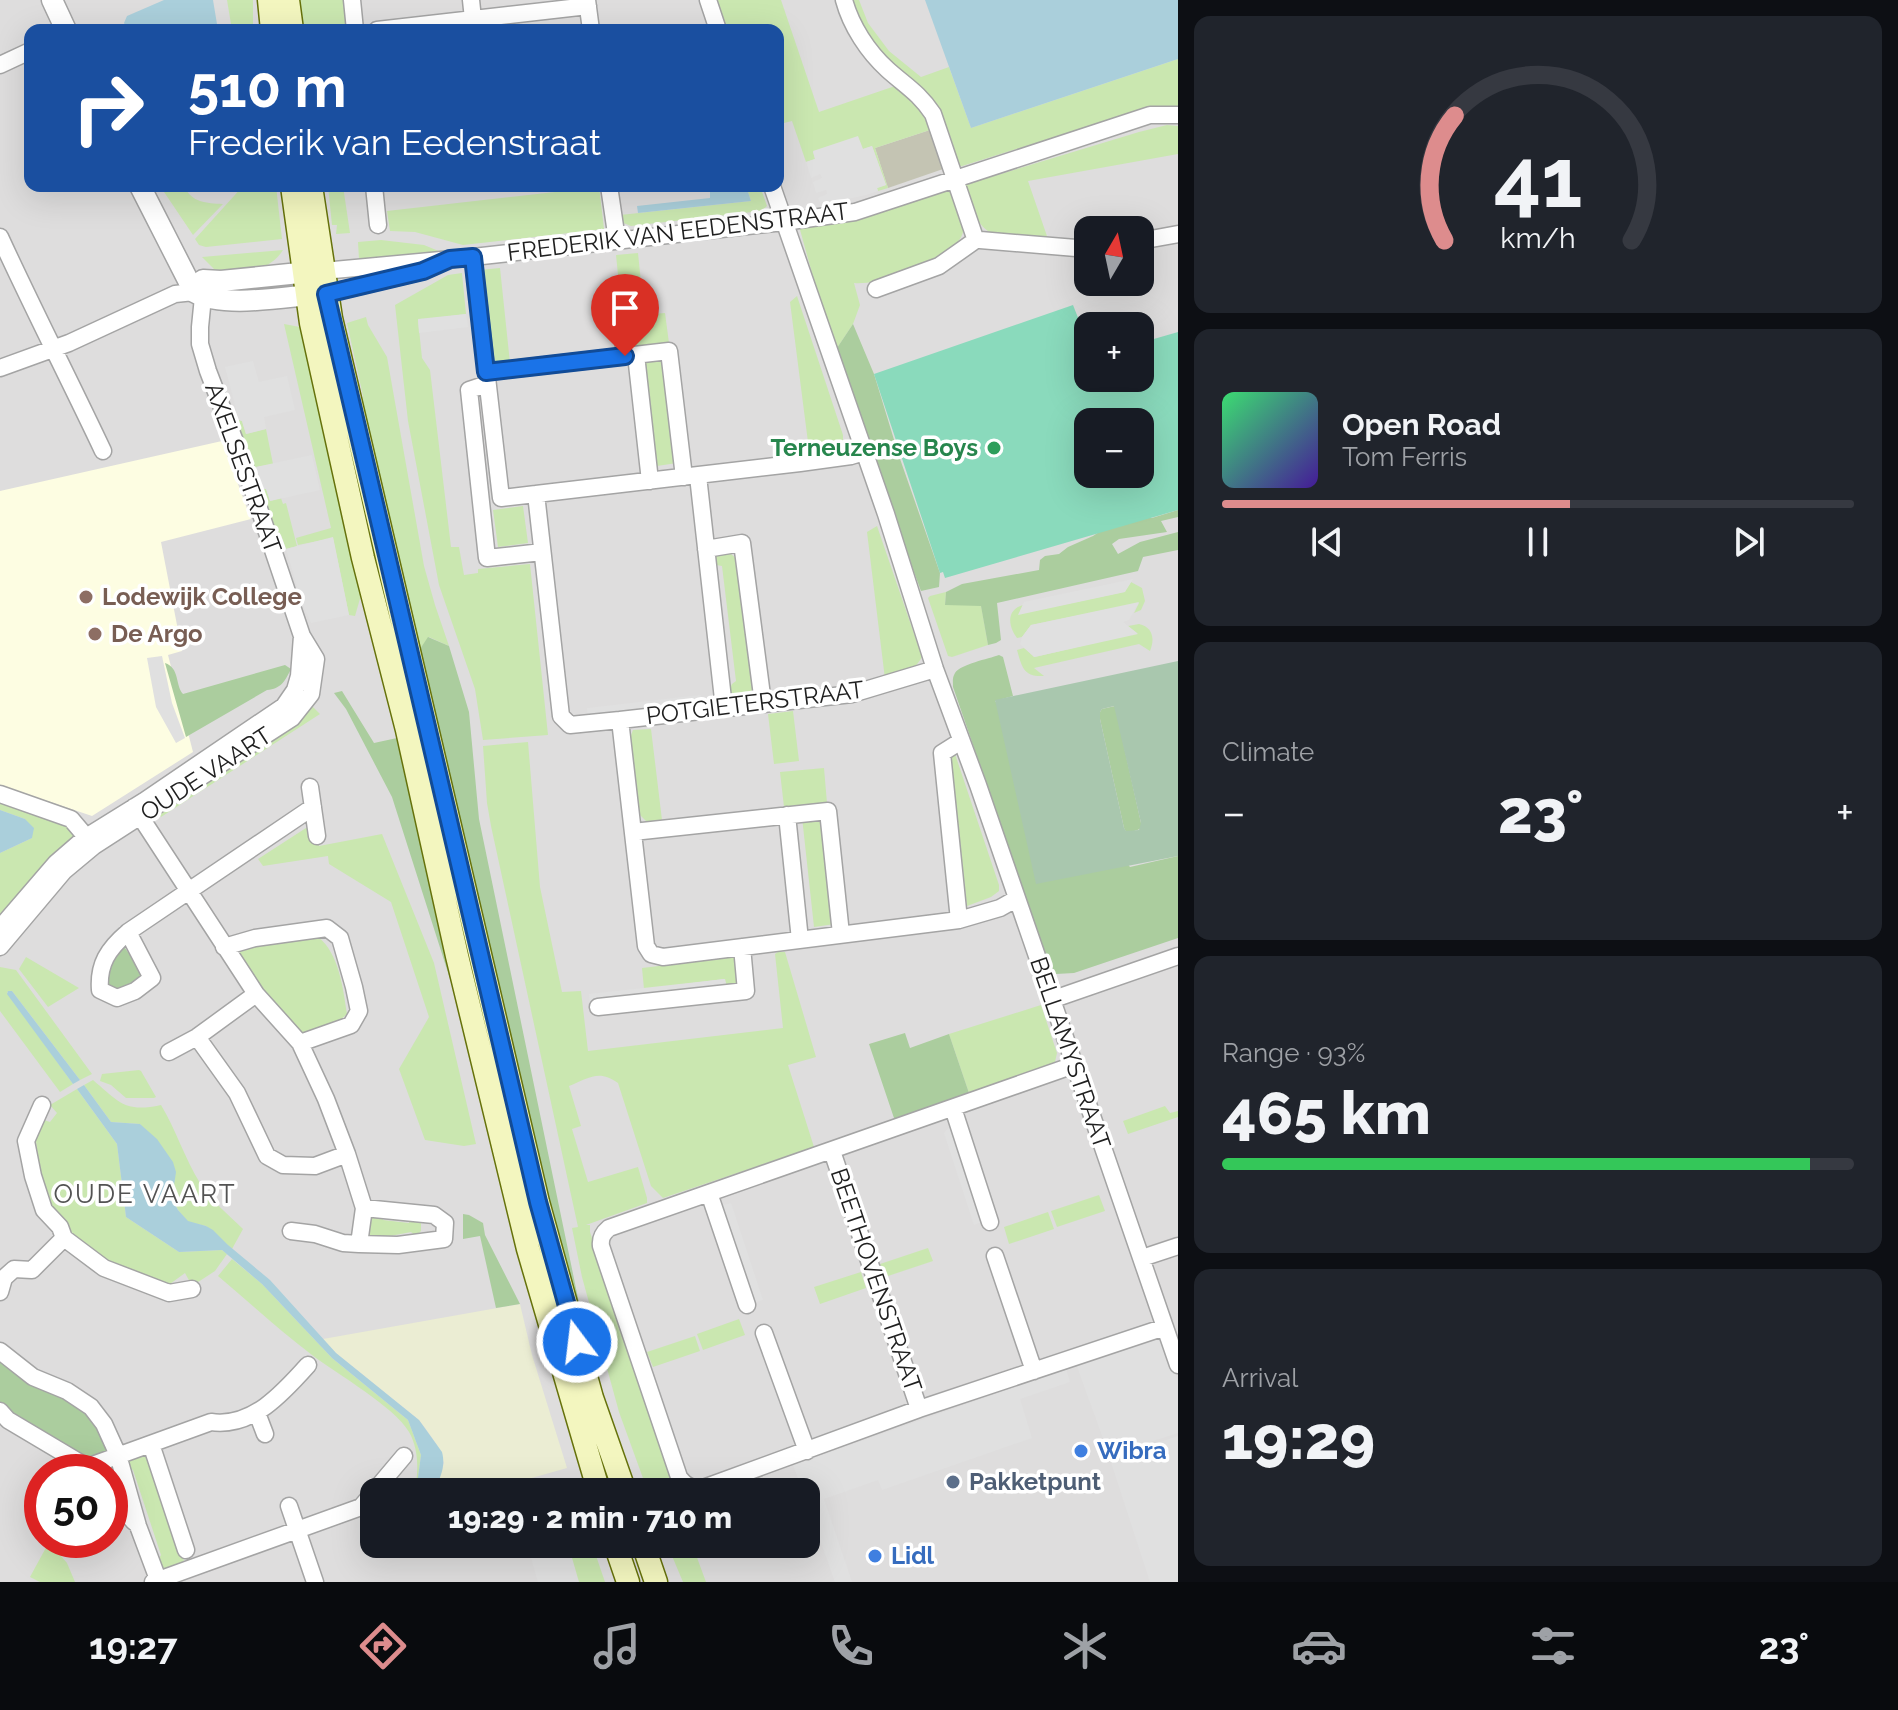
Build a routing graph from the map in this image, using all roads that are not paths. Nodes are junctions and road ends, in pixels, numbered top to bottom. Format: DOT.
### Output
graph roads {
  1 [pos="52,0"];
  2 [pos="269,0"];
  3 [pos="288,0"];
  4 [pos="352,0"];
  5 [pos="471,0"];
  6 [pos="708,0"];
  7 [pos="844,0"];
  8 [pos="588,3"];
  9 [pos="473,19"];
  10 [pos="63,24"];
  11 [pos="271,24"];
  12 [pos="291,24"];
  13 [pos="354,24"];
  14 [pos="429,24"];
  15 [pos="590,24"];
  16 [pos="716,24"];
  17 [pos="24,54"];
  18 [pos="0,65"];
  19 [pos="1178,115"];
  20 [pos="956,178"];
  21 [pos="143,192"];
  22 [pos="293,192"];
  23 [pos="311,192"];
  24 [pos="375,192"];
  25 [pos="610,192"];
  26 [pos="774,192"];
  27 [pos="784,222"];
  28 [pos="378,225"];
  29 [pos="1178,234"];
  30 [pos="0,237"];
  31 [pos="1154,238"];
  32 [pos="976,239"];
  33 [pos="617,240"];
  34 [pos="1074,248"];
  35 [pos="473,257"];
  36 [pos="315,283"];
  37 [pos="876,289"];
  38 [pos="200,290"];
  39 [pos="620,314"];
  40 [pos="53,349"];
  41 [pos="631,355"];
  42 [pos="0,368"];
  43 [pos="486,378"];
  44 [pos="103,451"];
  45 [pos="864,452"];
  46 [pos="691,476"];
  47 [pos="650,481"];
  48 [pos="536,494"];
  49 [pos="706,549"];
  50 [pos="542,552"];
  51 [pos="935,669"];
  52 [pos="303,692"];
  53 [pos="763,703"];
  54 [pos="724,708"];
  55 [pos="620,720"];
  56 [pos="961,741"];
  57 [pos="310,787"];
  58 [pos="0,794"];
  59 [pos="313,807"];
  60 [pos="137,812"];
  61 [pos="787,815"];
  62 [pos="633,832"];
  63 [pos="317,836"];
  64 [pos="90,841"];
  65 [pos="188,891"];
  66 [pos="1016,899"];
  67 [pos="959,920"];
  68 [pos="0,928"];
  69 [pos="128,932"];
  70 [pos="841,934"];
  71 [pos="800,940"];
  72 [pos="0,947"];
  73 [pos="224,947"];
  74 [pos="742,947"];
  75 [pos="1177,961"];
  76 [pos="256,994"];
  77 [pos="1051,1000"];
  78 [pos="598,1007"];
  79 [pos="197,1037"];
  80 [pos="300,1043"];
  81 [pos="169,1052"];
  82 [pos="1074,1065"];
  83 [pos="42,1105"];
  84 [pos="953,1108"];
  85 [pos="832,1151"];
  86 [pos="347,1154"];
  87 [pos="709,1193"];
  88 [pos="364,1208"];
  89 [pos="990,1222"];
  90 [pos="291,1231"];
  91 [pos="64,1238"];
  92 [pos="359,1244"];
  93 [pos="1178,1246"];
  94 [pos="995,1256"];
  95 [pos="1142,1258"];
  96 [pos="192,1289"];
  97 [pos="0,1292"];
  98 [pos="747,1305"];
  99 [pos="1165,1327"];
  100 [pos="764,1333"];
  101 [pos="0,1351"];
  102 [pos="308,1365"];
  103 [pos="1178,1365"];
  104 [pos="1034,1371"];
  105 [pos="919,1409"];
  106 [pos="0,1411"];
  107 [pos="257,1413"];
  108 [pos="265,1434"];
  109 [pos="151,1444"];
  110 [pos="807,1451"];
  111 [pos="64,1454"];
  112 [pos="118,1454"];
  113 [pos="121,1454"];
  114 [pos="404,1456"];
  115 [pos="389,1478"];
  116 [pos="595,1478"];
  117 [pos="620,1478"];
  118 [pos="128,1490"];
  119 [pos="289,1506"];
  120 [pos="360,1511"];
  121 [pos="128,1514"];
  122 [pos="138,1526"];
  123 [pos="297,1531"];
  124 [pos="186,1550"];
  125 [pos="620,1558"];
  126 [pos="648,1558"];
  127 [pos="157,1581"];
  128 [pos="315,1582"];
  129 [pos="628,1582"];
  130 [pos="656,1582"];
  1 -- 10 [label="street"];
  2 -- 11 [label="main road"];
  3 -- 12 [label="main road"];
  4 -- 13 [label="street"];
  5 -- 9 [label="street"];
  6 -- 16 [label="street"];
  7 -- 20 [label="street"];
  8 -- 9 [label="street"];
  8 -- 15 [label="street"];
  9 -- 14 [label="street"];
  17 -- 18 [label="street"];
  19 -- 20 [label="street, FREDERIK VAN EEDENSTRAAT"];
  20 -- 27 [label="street, FREDERIK VAN EEDENSTRAAT"];
  20 -- 32 [label="street"];
  21 -- 38 [label="street"];
  22 -- 36 [label="main road"];
  23 -- 36 [label="main road"];
  24 -- 28 [label="street"];
  25 -- 33 [label="street"];
  26 -- 27 [label="street, BELLAMYSTRAAT"];
  27 -- 33 [label="street, FREDERIK VAN EEDENSTRAAT"];
  27 -- 45 [label="street, BELLAMYSTRAAT"];
  29 -- 31 [label="street"];
  30 -- 40 [label="street"];
  32 -- 34 [label="street"];
  32 -- 37 [label="street"];
  33 -- 35 [label="street, FREDERIK VAN EEDENSTRAAT"];
  35 -- 36 [label="street, FREDERIK VAN EEDENSTRAAT"];
  35 -- 43 [label="street"];
  36 -- 38 [label="street"];
  36 -- 116 [label="main road"];
  36 -- 117 [label="main road"];
  38 -- 40 [label="street"];
  38 -- 52 [label="street, AXELSESTRAAT"];
  39 -- 41 [label="street"];
  40 -- 42 [label="street"];
  40 -- 44 [label="street"];
  41 -- 43 [label="street"];
  41 -- 46 [label="street"];
  41 -- 47 [label="street"];
  43 -- 48 [label="street"];
  43 -- 50 [label="street"];
  45 -- 46 [label="street"];
  45 -- 51 [label="street, BELLAMYSTRAAT"];
  46 -- 47 [label="street"];
  46 -- 49 [label="street"];
  47 -- 48 [label="street"];
  48 -- 50 [label="street"];
  49 -- 53 [label="street"];
  49 -- 54 [label="street"];
  50 -- 55 [label="street, POTGIETERSTRAAT"];
  51 -- 53 [label="street, POTGIETERSTRAAT"];
  51 -- 56 [label="street, BELLAMYSTRAAT"];
  52 -- 60 [label="street, OUDE VAART"];
  53 -- 54 [label="street, POTGIETERSTRAAT"];
  54 -- 55 [label="street, POTGIETERSTRAAT"];
  55 -- 62 [label="street"];
  56 -- 66 [label="street, BELLAMYSTRAAT"];
  56 -- 67 [label="street"];
  57 -- 59 [label="street"];
  58 -- 64 [label="street"];
  59 -- 63 [label="street"];
  59 -- 65 [label="street"];
  60 -- 64 [label="street, OUDE VAART"];
  60 -- 65 [label="street"];
  61 -- 62 [label="street"];
  61 -- 70 [label="street"];
  61 -- 71 [label="street"];
  62 -- 74 [label="street"];
  64 -- 68 [label="street, OUDE VAART"];
  64 -- 72 [label="street, OUDE VAART"];
  65 -- 69 [label="street"];
  65 -- 73 [label="street"];
  66 -- 67 [label="street"];
  66 -- 77 [label="street, BELLAMYSTRAAT"];
  67 -- 70 [label="street"];
  70 -- 71 [label="street"];
  71 -- 74 [label="street"];
  73 -- 76 [label="street"];
  73 -- 80 [label="street"];
  74 -- 78 [label="street"];
  75 -- 77 [label="street"];
  76 -- 79 [label="street"];
  76 -- 80 [label="street"];
  77 -- 82 [label="street, BELLAMYSTRAAT"];
  79 -- 81 [label="street"];
  79 -- 86 [label="street"];
  80 -- 86 [label="street"];
  82 -- 84 [label="street"];
  82 -- 95 [label="street, BELLAMYSTRAAT"];
  83 -- 91 [label="street"];
  84 -- 85 [label="street"];
  84 -- 89 [label="street"];
  85 -- 87 [label="street"];
  85 -- 105 [label="street, BEETHOVENSTRAAT"];
  86 -- 88 [label="street"];
  87 -- 98 [label="street"];
  87 -- 110 [label="street"];
  88 -- 92 [label="street"];
  88 -- 92 [label="street"];
  90 -- 92 [label="street"];
  91 -- 96 [label="street"];
  91 -- 97 [label="street"];
  93 -- 95 [label="street"];
  94 -- 104 [label="street"];
  95 -- 99 [label="street, BELLAMYSTRAAT"];
  99 -- 103 [label="street, BELLAMYSTRAAT"];
  99 -- 104 [label="street"];
  100 -- 110 [label="street"];
  101 -- 112 [label="street"];
  102 -- 107 [label="street"];
  104 -- 105 [label="street"];
  105 -- 110 [label="street"];
  106 -- 111 [label="street"];
  107 -- 108 [label="street"];
  107 -- 109 [label="street"];
  109 -- 113 [label="street"];
  109 -- 124 [label="street"];
  114 -- 115 [label="street"];
  118 -- 122 [label="street"];
  119 -- 123 [label="street"];
  120 -- 123 [label="street"];
  121 -- 122 [label="street"];
  122 -- 127 [label="street"];
  123 -- 127 [label="street"];
  123 -- 128 [label="street"];
  125 -- 129 [label="main road"];
  126 -- 130 [label="main road"];
}
